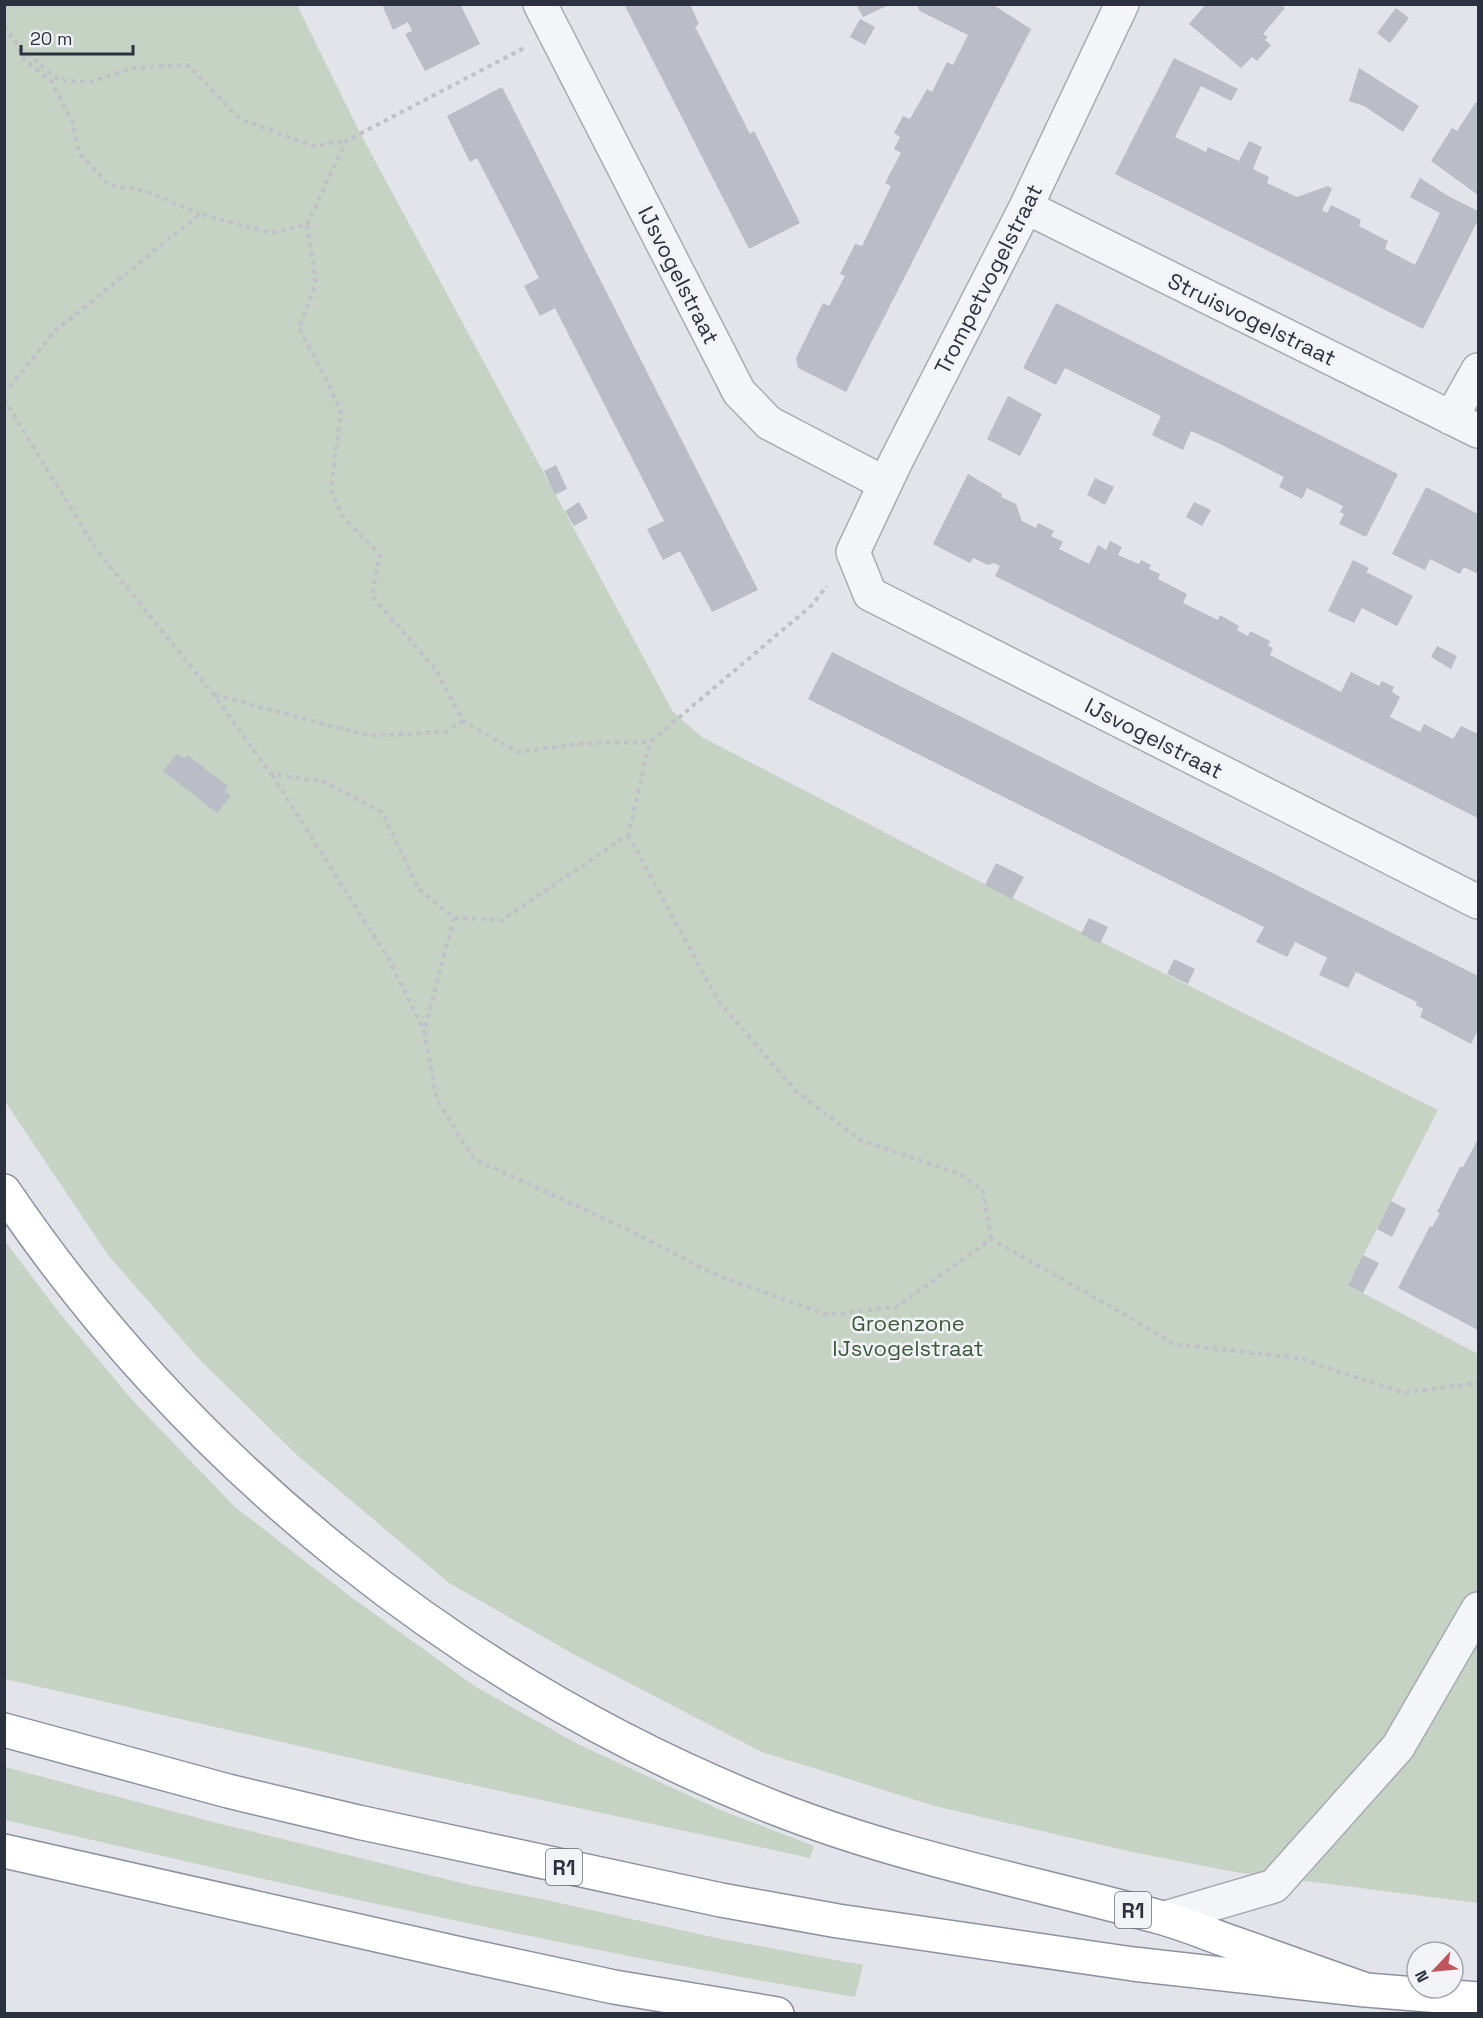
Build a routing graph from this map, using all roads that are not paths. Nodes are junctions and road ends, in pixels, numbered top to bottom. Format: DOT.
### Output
graph roads {
  1 [pos="1113,8"];
  2 [pos="547,18"];
  3 [pos="1026,207"];
  4 [pos="1479,370"];
  5 [pos="1465,424"];
  6 [pos="884,483"];
  7 [pos="853,552"];
  8 [pos="1479,902"];
  9 [pos="4,1191"];
  10 [pos="1479,1609"];
  11 [pos="4,1730"];
  12 [pos="4,1851"];
  13 [pos="1165,1918"];
  14 [pos="1366,1990"];
  15 [pos="1479,2000"];
  16 [pos="777,2013"];
  1 -- 3 [label="street, Trompetvogelstraat"];
  2 -- 6 [label="street, IJsvogelstraat"];
  3 -- 5 [label="street, Struisvogelstraat"];
  3 -- 6 [label="street, Trompetvogelstraat"];
  4 -- 5 [label="street"];
  6 -- 7 [label="street, Trompetvogelstraat"];
  7 -- 8 [label="street, IJsvogelstraat"];
  9 -- 13 [label="highway, R1"];
  10 -- 13 [label="street"];
  11 -- 14 [label="highway, R1"];
  12 -- 16 [label="highway"];
  13 -- 14 [label="highway, R1"];
  14 -- 15 [label="highway, R1"];
}
